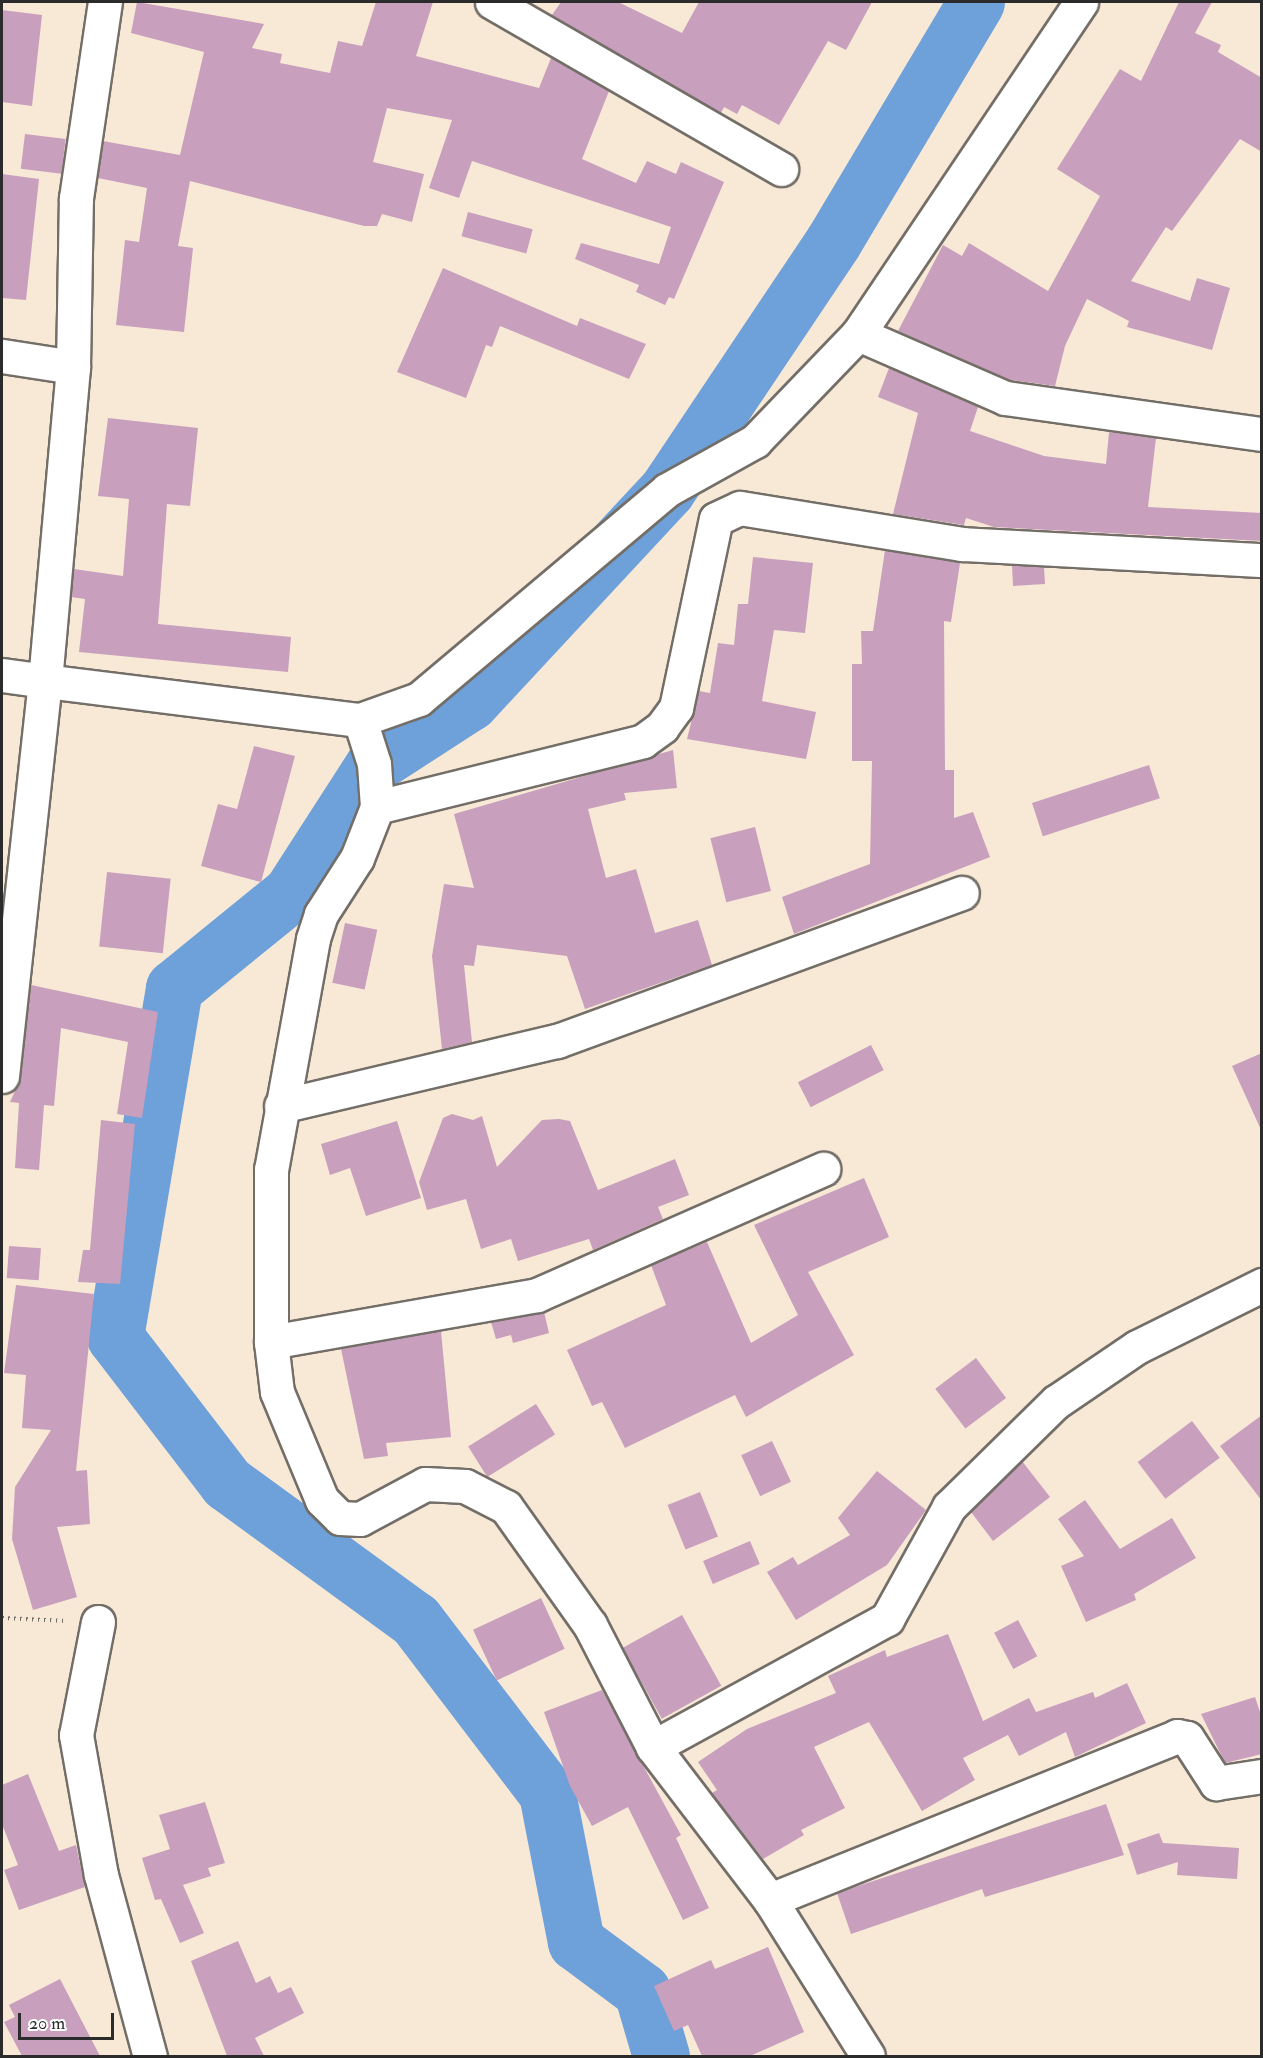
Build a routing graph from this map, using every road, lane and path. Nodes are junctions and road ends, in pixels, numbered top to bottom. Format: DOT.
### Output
graph roads {
  1 [pos="105,2"];
  2 [pos="492,2"];
  3 [pos="1081,2"];
  4 [pos="531,12"];
  5 [pos="781,170"];
  6 [pos="858,334"];
  7 [pos="2,356"];
  8 [pos="73,367"];
  9 [pos="1262,434"];
  10 [pos="1262,560"];
  11 [pos="2,675"];
  12 [pos="45,681"];
  13 [pos="360,720"];
  14 [pos="377,807"];
  15 [pos="962,893"];
  16 [pos="8,934"];
  17 [pos="2,1076"];
  18 [pos="281,1106"];
  19 [pos="823,1168"];
  20 [pos="1262,1286"];
  21 [pos="271,1342"];
  22 [pos="2,1618"];
  23 [pos="98,1622"];
  24 [pos="653,1747"];
  25 [pos="1262,1776"];
  26 [pos="771,1900"];
  27 [pos="150,2056"];
  28 [pos="868,2056"];
  1 -- 8 [label="street"];
  2 -- 4 [label="street"];
  3 -- 6 [label="street"];
  4 -- 5 [label="street"];
  6 -- 9 [label="street"];
  6 -- 13 [label="street"];
  7 -- 8 [label="street"];
  8 -- 12 [label="street"];
  10 -- 14 [label="street"];
  11 -- 12 [label="street"];
  12 -- 13 [label="street"];
  12 -- 16 [label="street"];
  13 -- 14 [label="street"];
  14 -- 18 [label="street"];
  15 -- 18 [label="street"];
  16 -- 17 [label="street"];
  18 -- 21 [label="street"];
  19 -- 21 [label="street"];
  20 -- 24 [label="street"];
  21 -- 24 [label="street"];
  22 -- 23 [label="path"];
  23 -- 27 [label="street"];
  24 -- 26 [label="street"];
  25 -- 26 [label="street"];
  26 -- 28 [label="street"];
}
